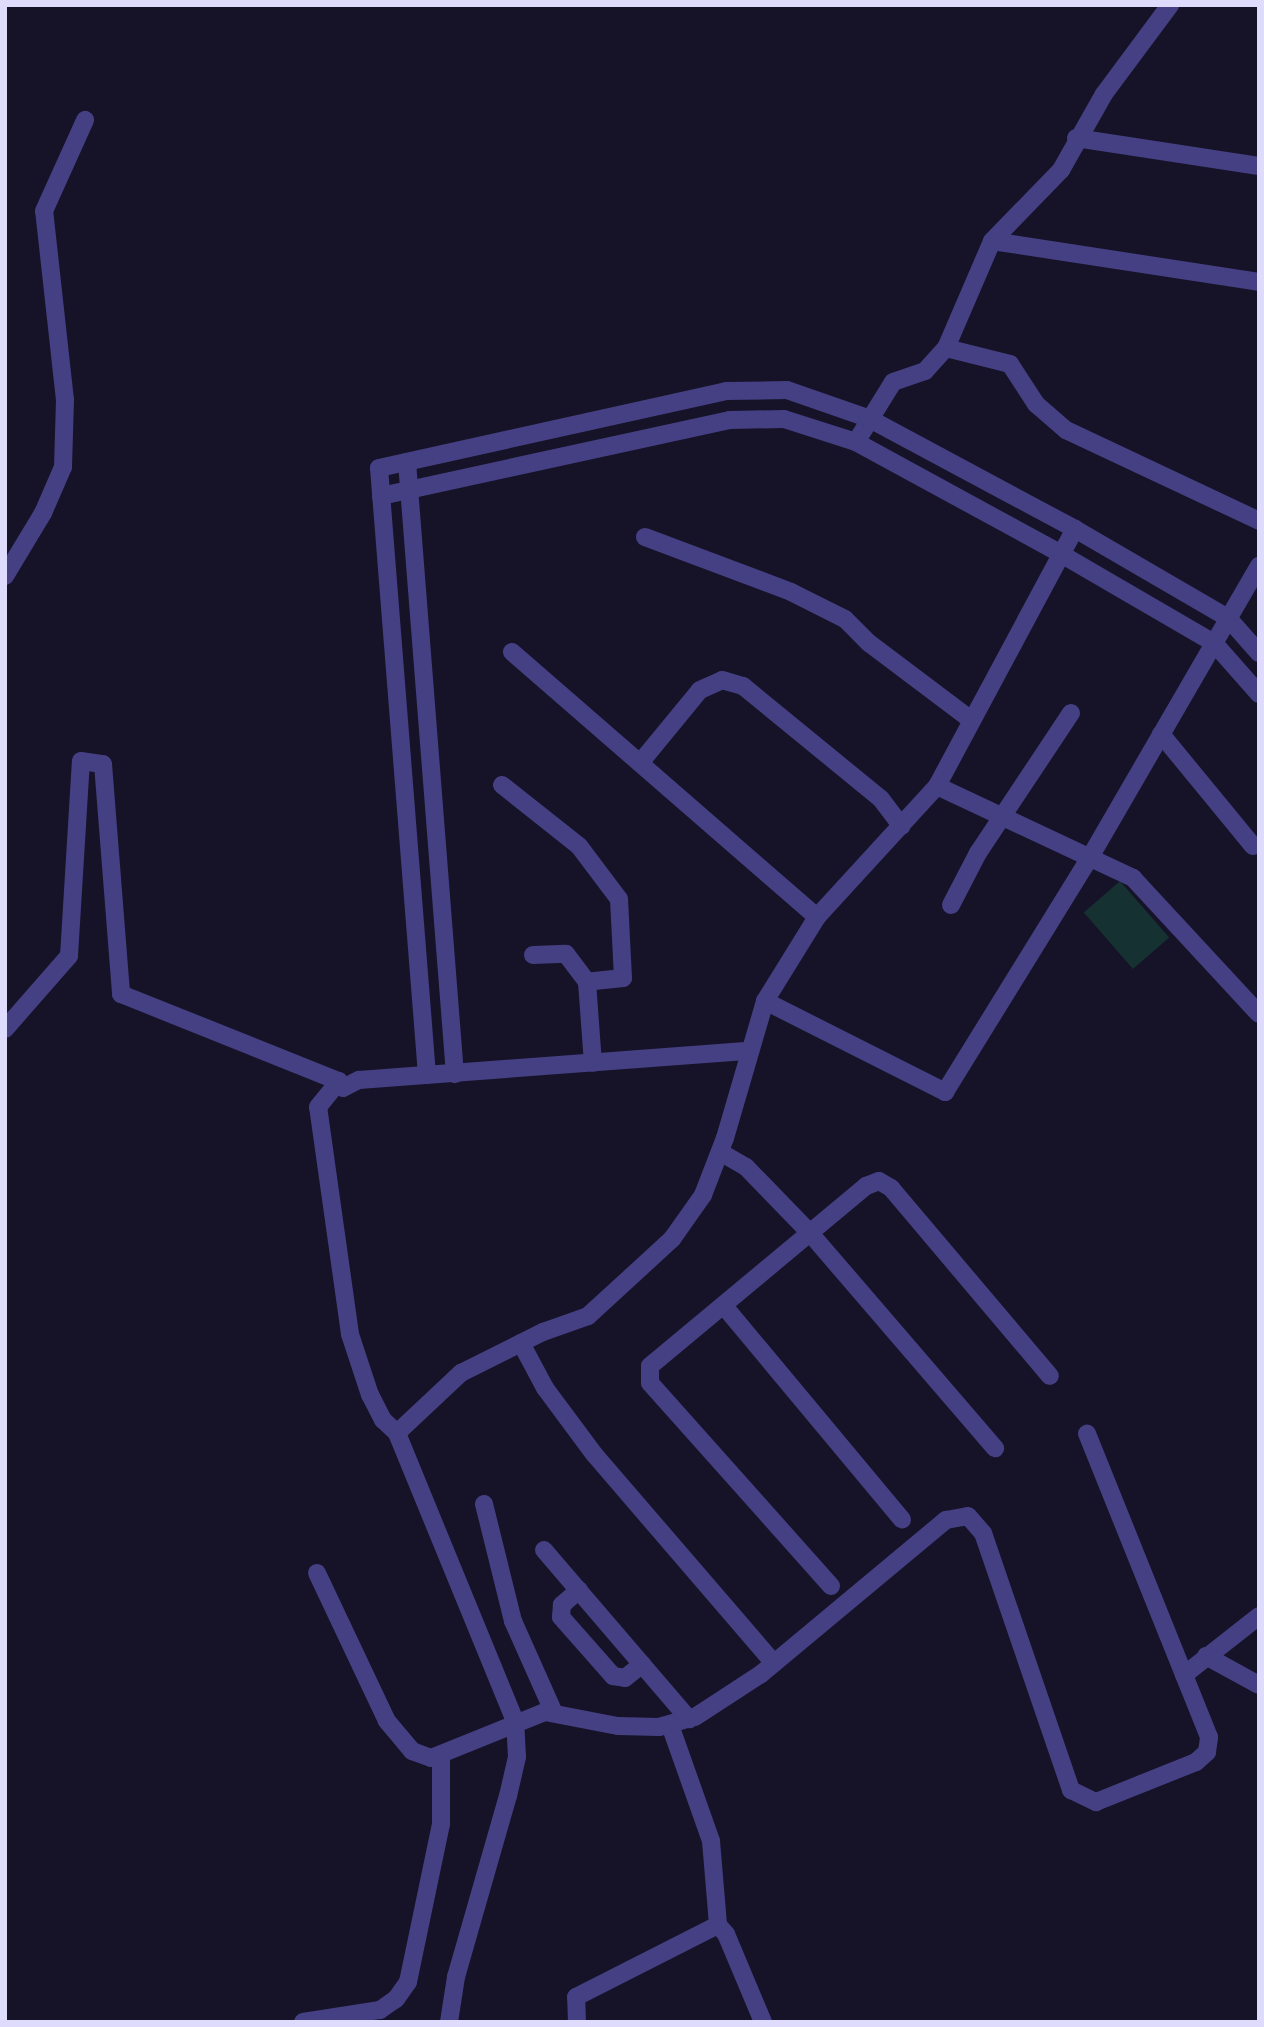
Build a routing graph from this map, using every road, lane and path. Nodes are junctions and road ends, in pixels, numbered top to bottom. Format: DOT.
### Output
graph roads {
  1 [pos="1170,5"];
  2 [pos="85,120"];
  3 [pos="1076,138"];
  4 [pos="1259,166"];
  5 [pos="992,242"];
  6 [pos="1259,282"];
  7 [pos="946,348"];
  8 [pos="868,418"];
  9 [pos="856,442"];
  10 [pos="407,462"];
  11 [pos="409,490"];
  12 [pos="381,496"];
  13 [pos="1259,521"];
  14 [pos="1075,529"];
  15 [pos="645,537"];
  16 [pos="1061,554"];
  17 [pos="1259,566"];
  18 [pos="5,576"];
  19 [pos="1228,618"];
  20 [pos="1214,643"];
  21 [pos="512,652"];
  22 [pos="1259,653"];
  23 [pos="1259,694"];
  24 [pos="1071,713"];
  25 [pos="971,720"];
  26 [pos="1161,734"];
  27 [pos="640,763"];
  28 [pos="502,785"];
  29 [pos="937,786"];
  30 [pos="1001,817"];
  31 [pos="901,825"];
  32 [pos="1253,846"];
  33 [pos="1089,859"];
  34 [pos="951,905"];
  35 [pos="817,917"];
  36 [pos="533,955"];
  37 [pos="587,982"];
  38 [pos="765,1001"];
  39 [pos="1259,1014"];
  40 [pos="5,1029"];
  41 [pos="749,1051"];
  42 [pos="593,1063"];
  43 [pos="455,1074"];
  44 [pos="426,1075"];
  45 [pos="339,1082"];
  46 [pos="720,1152"];
  47 [pos="810,1233"];
  48 [pos="724,1306"];
  49 [pos="521,1343"];
  50 [pos="1050,1376"];
  51 [pos="397,1433"];
  52 [pos="1087,1434"];
  53 [pos="996,1448"];
  54 [pos="484,1504"];
  55 [pos="902,1520"];
  56 [pos="544,1550"];
  57 [pos="317,1573"];
  58 [pos="831,1586"];
  59 [pos="579,1590"];
  60 [pos="1259,1616"];
  61 [pos="1206,1656"];
  62 [pos="774,1663"];
  63 [pos="642,1664"];
  64 [pos="1184,1675"];
  65 [pos="1259,1685"];
  66 [pos="553,1711"];
  67 [pos="689,1719"];
  68 [pos="515,1721"];
  69 [pos="670,1725"];
  70 [pos="441,1756"];
  71 [pos="718,1925"];
  72 [pos="303,2022"];
  73 [pos="449,2022"];
  74 [pos="577,2022"];
  75 [pos="763,2022"];
  1 -- 3 [label="street"];
  2 -- 18 [label="street"];
  3 -- 4 [label="street"];
  3 -- 5 [label="street"];
  5 -- 6 [label="street"];
  5 -- 7 [label="street"];
  7 -- 8 [label="street"];
  7 -- 13 [label="street"];
  8 -- 9 [label="street"];
  8 -- 10 [label="street"];
  8 -- 14 [label="street"];
  9 -- 11 [label="street"];
  9 -- 16 [label="street"];
  10 -- 11 [label="street"];
  10 -- 12 [label="street"];
  11 -- 12 [label="street"];
  11 -- 43 [label="street"];
  12 -- 44 [label="street"];
  14 -- 16 [label="street"];
  14 -- 19 [label="street"];
  15 -- 25 [label="street"];
  16 -- 20 [label="street"];
  16 -- 25 [label="street"];
  17 -- 19 [label="street"];
  19 -- 20 [label="street"];
  19 -- 22 [label="street"];
  20 -- 23 [label="street"];
  20 -- 26 [label="street"];
  21 -- 27 [label="street"];
  24 -- 30 [label="street"];
  25 -- 29 [label="street"];
  26 -- 32 [label="street"];
  26 -- 33 [label="street"];
  27 -- 31 [label="street"];
  27 -- 35 [label="street"];
  28 -- 37 [label="street"];
  29 -- 30 [label="street"];
  29 -- 31 [label="street"];
  30 -- 33 [label="street"];
  30 -- 34 [label="street"];
  31 -- 35 [label="street"];
  33 -- 38 [label="street"];
  33 -- 39 [label="street"];
  35 -- 38 [label="street"];
  36 -- 37 [label="street"];
  37 -- 42 [label="street"];
  38 -- 41 [label="street"];
  40 -- 45 [label="street"];
  41 -- 42 [label="street"];
  41 -- 46 [label="street"];
  42 -- 43 [label="street"];
  43 -- 44 [label="street"];
  44 -- 45 [label="street"];
  45 -- 51 [label="street"];
  46 -- 47 [label="street"];
  46 -- 49 [label="street"];
  47 -- 48 [label="street"];
  47 -- 50 [label="street"];
  47 -- 53 [label="street"];
  48 -- 55 [label="street"];
  48 -- 58 [label="street"];
  49 -- 51 [label="street"];
  49 -- 62 [label="street"];
  51 -- 68 [label="street"];
  52 -- 64 [label="street"];
  54 -- 66 [label="street"];
  56 -- 59 [label="street"];
  57 -- 70 [label="street"];
  59 -- 63 [label="street"];
  59 -- 63 [label="street"];
  60 -- 61 [label="street"];
  61 -- 64 [label="street"];
  61 -- 65 [label="street"];
  62 -- 64 [label="street"];
  62 -- 67 [label="street"];
  63 -- 67 [label="street"];
  66 -- 68 [label="street"];
  66 -- 69 [label="street"];
  67 -- 69 [label="street"];
  68 -- 70 [label="street"];
  68 -- 73 [label="street"];
  69 -- 71 [label="street"];
  70 -- 72 [label="street"];
  71 -- 74 [label="street"];
  71 -- 75 [label="street"];
}
